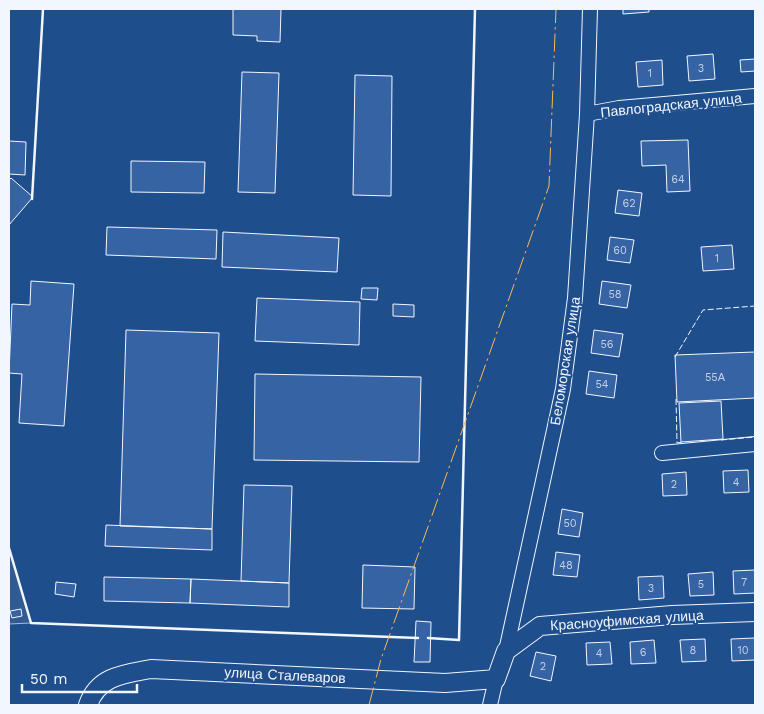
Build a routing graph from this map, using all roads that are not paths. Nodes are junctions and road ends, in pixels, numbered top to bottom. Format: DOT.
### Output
graph roads {
  1 [pos="590,9"];
  2 [pos="755,96"];
  3 [pos="587,114"];
  4 [pos="755,444"];
  5 [pos="662,453"];
  6 [pos="755,612"];
  7 [pos="506,651"];
  8 [pos="496,679"];
  9 [pos="88,705"];
  10 [pos="490,705"];
  1 -- 3 [label="street, Беломорская улица"];
  2 -- 3 [label="street, Павлоградская улица"];
  3 -- 7 [label="street, Беломорская улица"];
  4 -- 5 [label="street"];
  6 -- 7 [label="street, Красноуфимская улица"];
  7 -- 8 [label="street, Беломорская улица"];
  8 -- 9 [label="street, улица Сталеваров"];
  8 -- 10 [label="street, Беломорская улица"];
}
